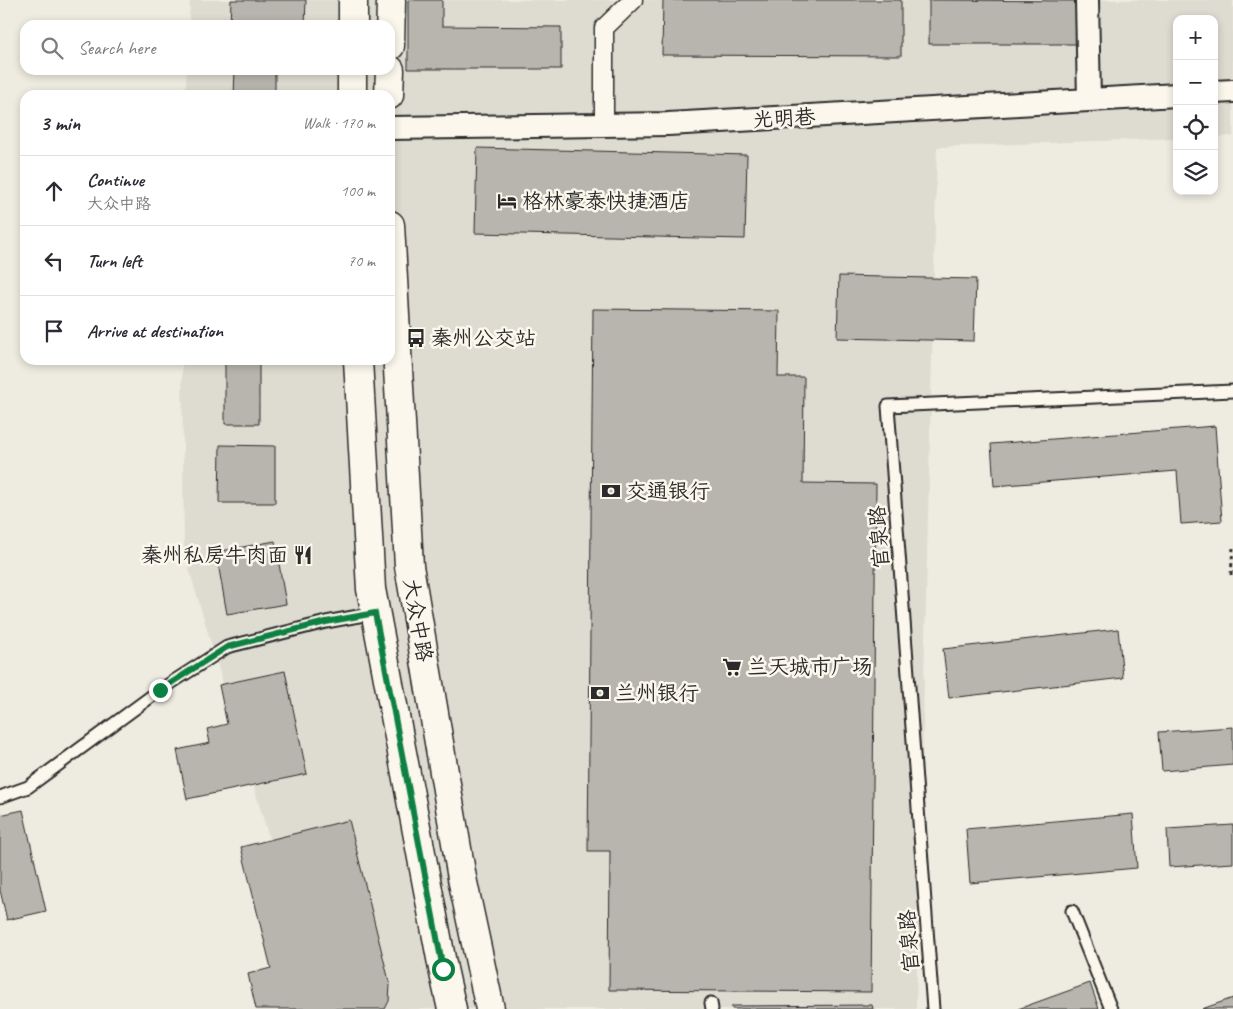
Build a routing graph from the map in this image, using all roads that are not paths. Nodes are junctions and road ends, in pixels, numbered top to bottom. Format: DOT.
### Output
graph roads {
  1 [pos="353,0"];
  2 [pos="391,0"];
  3 [pos="633,0"];
  4 [pos="1087,0"];
  5 [pos="353,20"];
  6 [pos="391,20"];
  7 [pos="352,75"];
  8 [pos="390,75"];
  9 [pos="352,90"];
  10 [pos="389,90"];
  11 [pos="1233,91"];
  12 [pos="1218,92"];
  13 [pos="1173,95"];
  14 [pos="1089,100"];
  15 [pos="604,125"];
  16 [pos="395,128"];
  17 [pos="395,315"];
  18 [pos="358,365"];
  19 [pos="1233,391"];
  20 [pos="375,613"];
  21 [pos="0,797"];
  22 [pos="1072,911"];
  23 [pos="452,1009"];
  24 [pos="490,1009"];
  25 [pos="933,1009"];
  26 [pos="1111,1009"];
  1 -- 5 [label="main road"];
  2 -- 6 [label="main road"];
  3 -- 15 [label="street"];
  4 -- 14 [label="street"];
  7 -- 9 [label="main road"];
  8 -- 10 [label="main road"];
  11 -- 12 [label="street"];
  13 -- 14 [label="street, 光明巷"];
  14 -- 15 [label="street, 光明巷"];
  15 -- 16 [label="street, 光明巷"];
  17 -- 24 [label="main road, 大众中路"];
  18 -- 20 [label="main road, 大众中路"];
  19 -- 25 [label="lane, 官泉路"];
  20 -- 21 [label="lane"];
  20 -- 23 [label="main road, 大众中路"];
  22 -- 26 [label="lane"];
}
